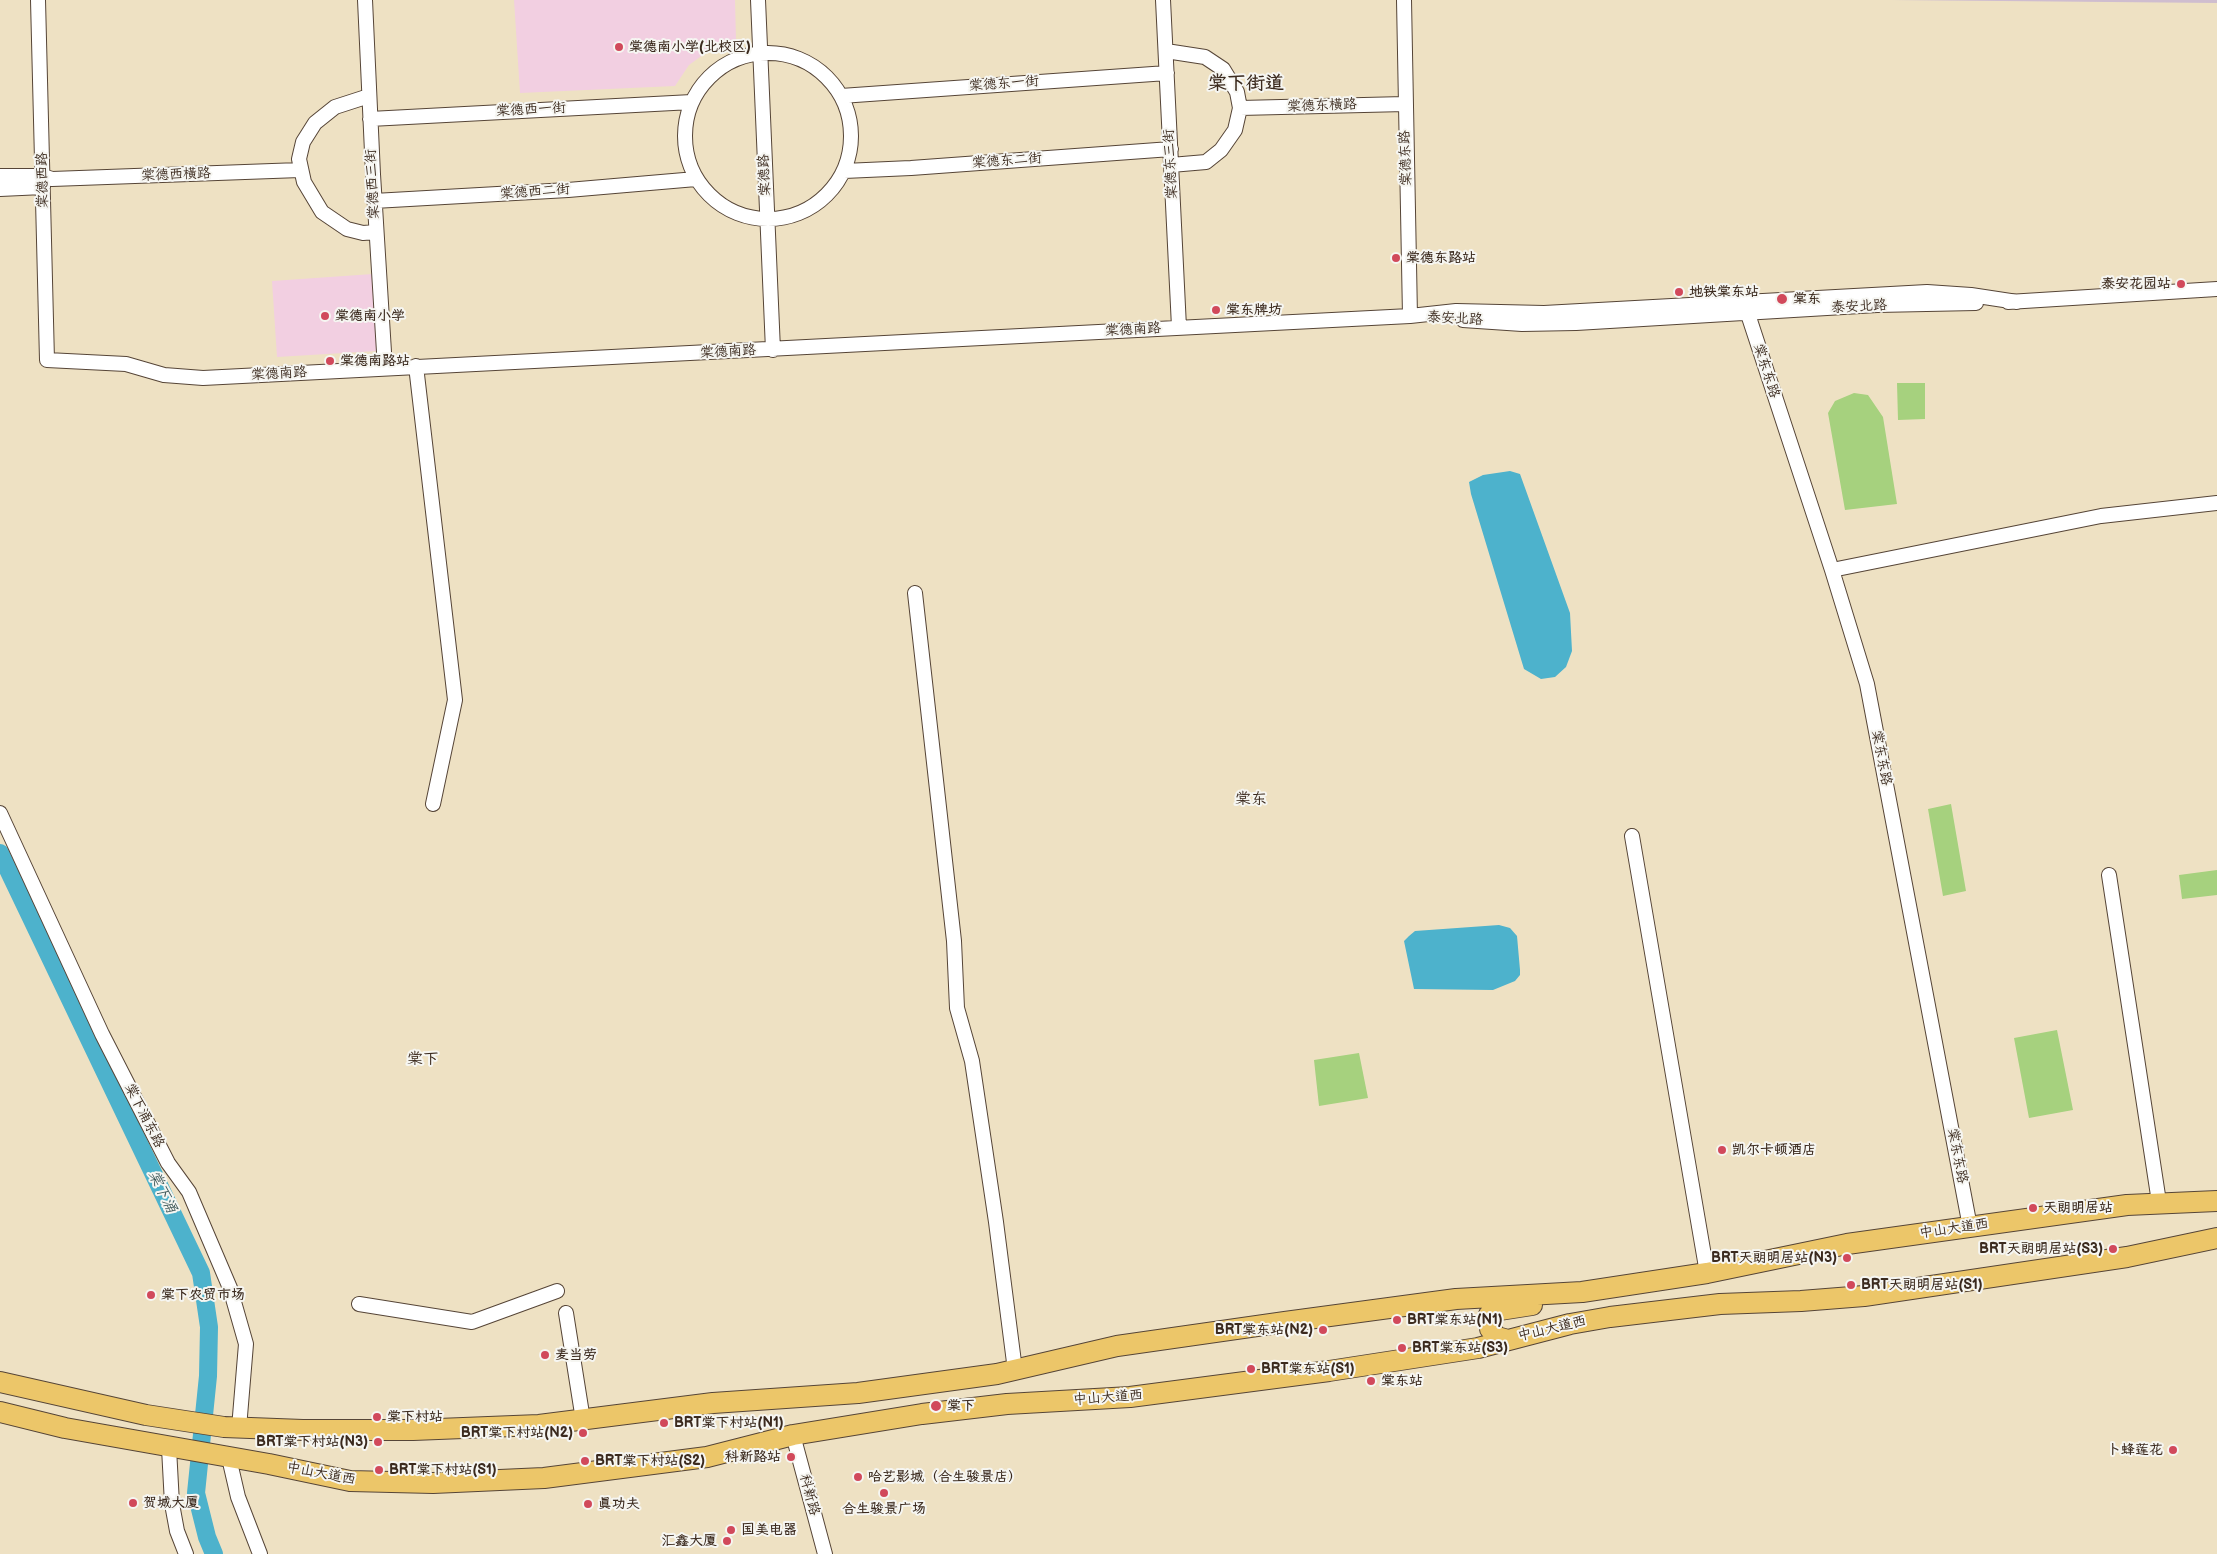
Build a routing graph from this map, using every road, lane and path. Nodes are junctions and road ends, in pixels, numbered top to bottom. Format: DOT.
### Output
graph roads {
  1 [pos="38,0"];
  2 [pos="365,0"];
  3 [pos="758,0"];
  4 [pos="1163,0"];
  5 [pos="1404,0"];
  6 [pos="1166,51"];
  7 [pos="760,54"];
  8 [pos="1167,73"];
  9 [pos="369,96"];
  10 [pos="841,96"];
  11 [pos="692,102"];
  12 [pos="1405,104"];
  13 [pos="1240,108"];
  14 [pos="370,119"];
  15 [pos="1171,149"];
  16 [pos="1171,165"];
  17 [pos="300,170"];
  18 [pos="844,171"];
  19 [pos="0,176"];
  20 [pos="696,179"];
  21 [pos="46,181"];
  22 [pos="0,189"];
  23 [pos="374,201"];
  24 [pos="767,220"];
  25 [pos="376,232"];
  26 [pos="2217,289"];
  27 [pos="1745,308"];
  28 [pos="1410,316"];
  29 [pos="1179,327"];
  30 [pos="773,350"];
  31 [pos="48,360"];
  32 [pos="416,366"];
  33 [pos="385,368"];
  34 [pos="2217,503"];
  35 [pos="1832,570"];
  36 [pos="915,593"];
  37 [pos="433,804"];
  38 [pos="0,813"];
  39 [pos="1632,836"];
  40 [pos="2110,875"];
  41 [pos="2217,1200"];
  42 [pos="2159,1202"];
  43 [pos="1970,1227"];
  44 [pos="2217,1238"];
  45 [pos="1707,1273"];
  46 [pos="557,1291"];
  47 [pos="1582,1292"];
  48 [pos="359,1304"];
  49 [pos="566,1313"];
  50 [pos="1508,1340"];
  51 [pos="1015,1370"];
  52 [pos="5,1382"];
  53 [pos="1,1413"];
  54 [pos="583,1420"];
  55 [pos="231,1428"];
  56 [pos="793,1435"];
  57 [pos="174,1449"];
  58 [pos="224,1457"];
  59 [pos="186,1554"];
  60 [pos="260,1554"];
  61 [pos="825,1554"];
  1 -- 21 [label="street, 棠德西路"];
  2 -- 9 [label="street, 棠德西三街"];
  3 -- 7 [label="street, 棠德路"];
  4 -- 6 [label="street, 棠德东三街"];
  5 -- 12 [label="street, 棠德东路"];
  6 -- 8 [label="street, 棠德东三街"];
  6 -- 13 [label="street"];
  7 -- 10 [label="street"];
  7 -- 11 [label="street"];
  7 -- 24 [label="street, 棠德路"];
  8 -- 10 [label="street, 棠德东一街"];
  8 -- 15 [label="street, 棠德东三街"];
  9 -- 14 [label="street, 棠德西三街"];
  9 -- 17 [label="street"];
  10 -- 18 [label="street"];
  11 -- 14 [label="street, 棠德西一街"];
  11 -- 20 [label="street"];
  12 -- 13 [label="street, 棠德东横路"];
  12 -- 28 [label="street, 棠德东路"];
  13 -- 16 [label="street"];
  14 -- 23 [label="street, 棠德西三街"];
  15 -- 16 [label="street, 棠德东三街"];
  15 -- 18 [label="street, 棠德东二街"];
  16 -- 29 [label="street, 棠德东三街"];
  17 -- 21 [label="street, 棠德西横路"];
  17 -- 25 [label="street"];
  18 -- 24 [label="street"];
  19 -- 21 [label="street"];
  20 -- 23 [label="street, 棠德西二街"];
  20 -- 24 [label="street"];
  21 -- 22 [label="street"];
  21 -- 31 [label="street, 棠德西路"];
  23 -- 25 [label="street, 棠德西三街"];
  24 -- 30 [label="street, 棠德路"];
  25 -- 33 [label="street, 棠德西三街"];
  26 -- 27 [label="street, 泰安北路"];
  27 -- 28 [label="street, 泰安北路"];
  27 -- 35 [label="street, 棠东东路"];
  28 -- 29 [label="street, 棠德南路"];
  29 -- 30 [label="street, 棠德南路"];
  30 -- 32 [label="street, 棠德南路"];
  31 -- 33 [label="street, 棠德南路"];
  32 -- 33 [label="street, 棠德南路"];
  32 -- 37 [label="street"];
  34 -- 35 [label="street"];
  35 -- 43 [label="street, 棠东东路"];
  36 -- 51 [label="street"];
  38 -- 55 [label="street, 棠下涌东路"];
  39 -- 45 [label="street"];
  40 -- 42 [label="street"];
  41 -- 42 [label="highway, 中山大道西"];
  42 -- 43 [label="highway, 中山大道西"];
  43 -- 45 [label="highway, 中山大道西"];
  44 -- 50 [label="highway, 中山大道西"];
  45 -- 47 [label="highway, 中山大道西"];
  46 -- 48 [label="street"];
  47 -- 50 [label="highway"];
  47 -- 51 [label="highway, 中山大道西"];
  49 -- 54 [label="street"];
  50 -- 56 [label="highway, 中山大道西"];
  51 -- 54 [label="highway, 中山大道西"];
  52 -- 55 [label="highway, 中山大道西"];
  53 -- 57 [label="highway, 中山大道西"];
  54 -- 55 [label="highway, 中山大道西"];
  56 -- 58 [label="highway, 中山大道西"];
  56 -- 61 [label="street, 科新路"];
  57 -- 58 [label="highway, 中山大道西"];
  57 -- 59 [label="street"];
  58 -- 60 [label="street"];
}
